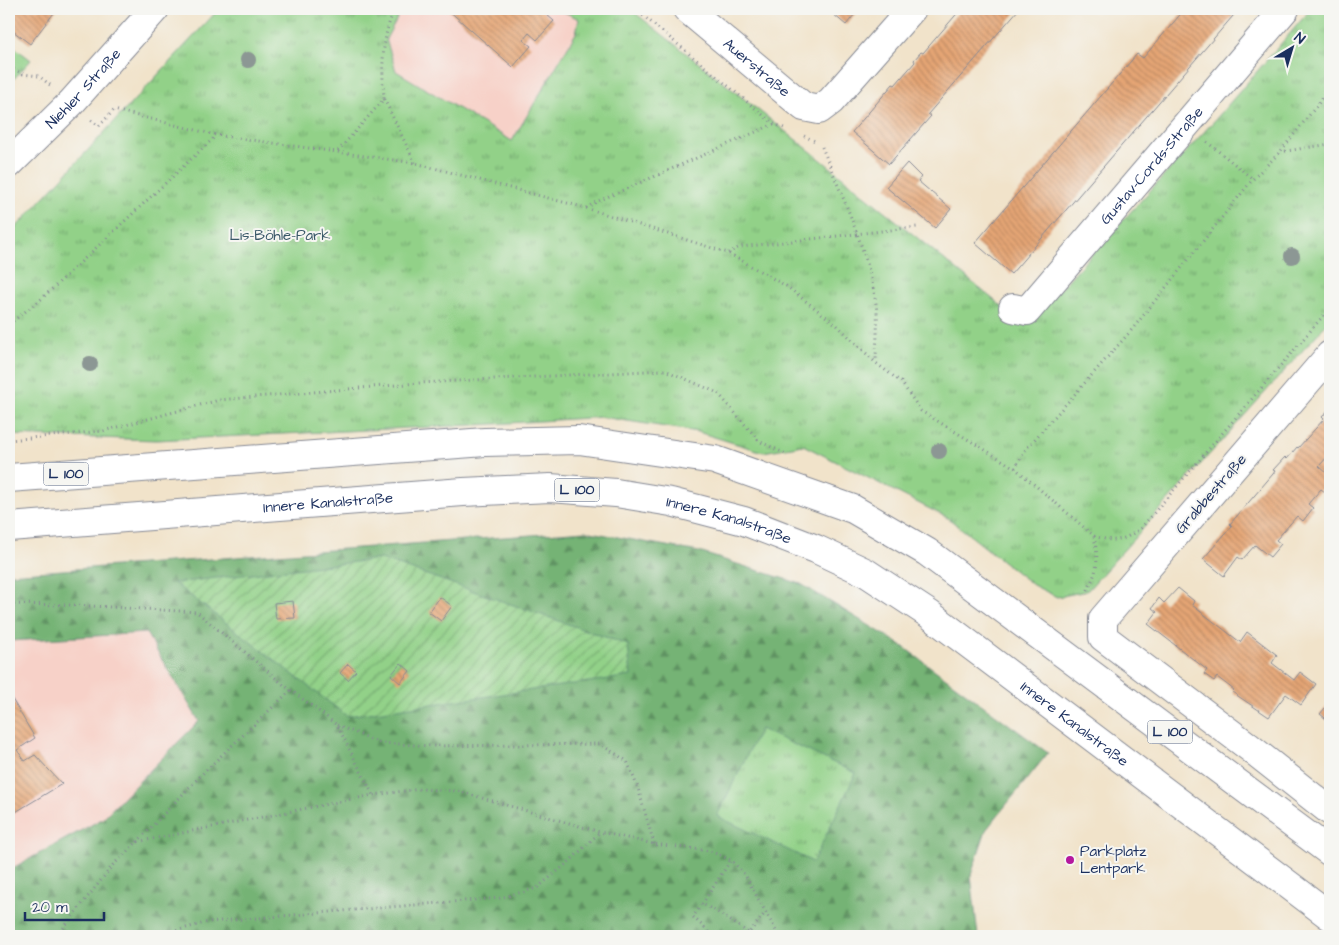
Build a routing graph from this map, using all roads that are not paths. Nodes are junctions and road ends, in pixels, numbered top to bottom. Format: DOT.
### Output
graph roads {
  1 [pos="155,9"];
  2 [pos="687,9"];
  3 [pos="912,9"];
  4 [pos="1285,9"];
  5 [pos="9,164"];
  6 [pos="1013,308"];
  7 [pos="1330,355"];
  8 [pos="9,478"];
  9 [pos="9,527"];
  10 [pos="1330,811"];
  11 [pos="1330,852"];
  12 [pos="1329,920"];
  1 -- 5 [label="main road, Niehler Straße"];
  2 -- 3 [label="main road, Auerstraße"];
  4 -- 6 [label="main road, Gustav-Cords-Straße"];
  7 -- 10 [label="main road, Grabbestraße"];
  8 -- 11 [label="main road, L 100"];
  9 -- 12 [label="main road, Innere Kanalstraße / L 100"];
}
